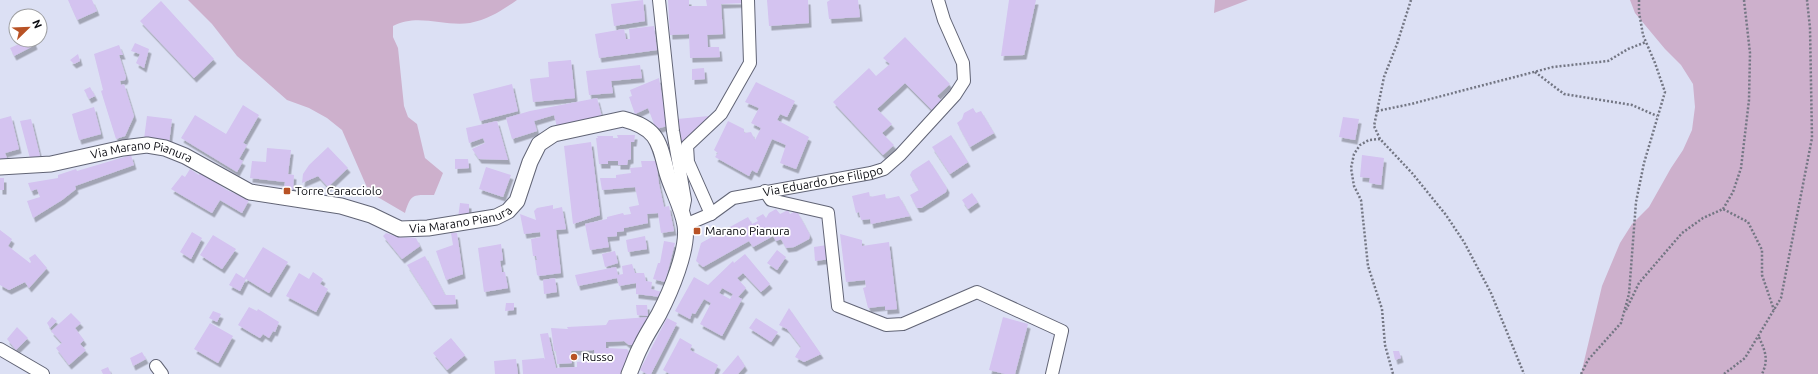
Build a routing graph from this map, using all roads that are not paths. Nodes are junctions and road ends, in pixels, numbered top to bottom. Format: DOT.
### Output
graph roads {
  1 [pos="659,0"];
  2 [pos="748,0"];
  3 [pos="938,0"];
  4 [pos="0,167"];
  5 [pos="765,191"];
  6 [pos="711,214"];
  7 [pos="683,220"];
  8 [pos="0,349"];
  9 [pos="43,374"];
  10 [pos="629,374"];
  11 [pos="1052,374"];
  1 -- 7 [label="street"];
  2 -- 6 [label="street"];
  3 -- 5 [label="street, Via Eduardo De Filippo"];
  4 -- 7 [label="street, Via Marano Pianura"];
  5 -- 6 [label="street, Via Eduardo De Filippo"];
  5 -- 11 [label="street"];
  6 -- 7 [label="street, Via Eduardo De Filippo"];
  7 -- 10 [label="street, Via Marano Pianura"];
  8 -- 9 [label="street"];
}
